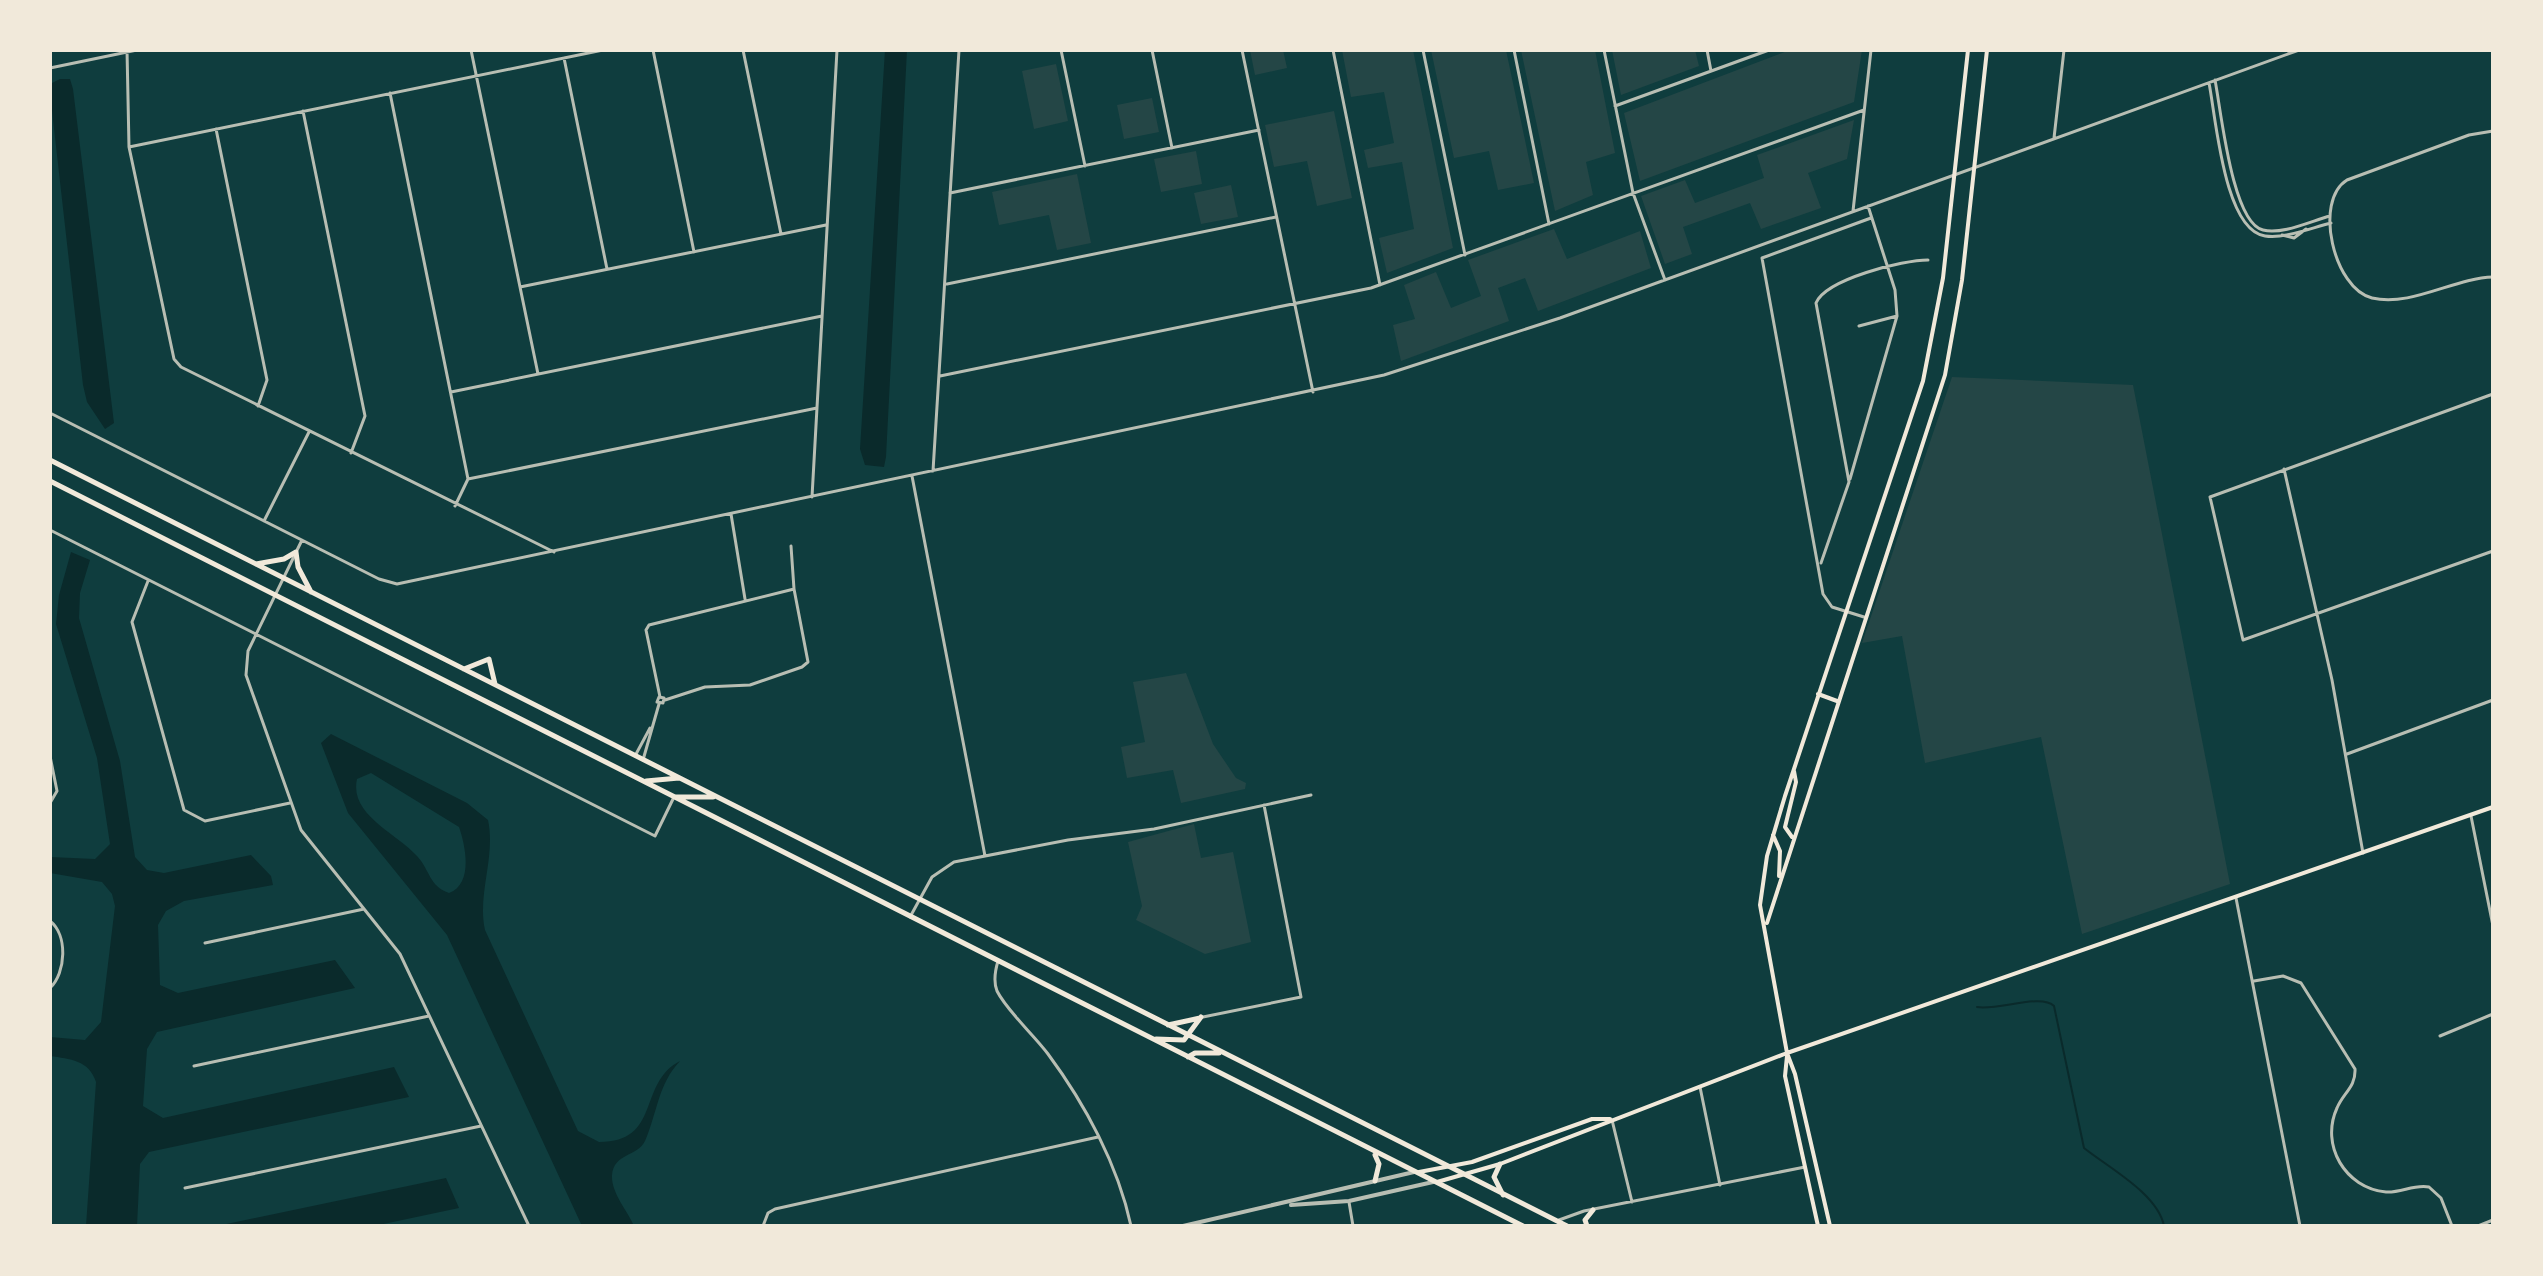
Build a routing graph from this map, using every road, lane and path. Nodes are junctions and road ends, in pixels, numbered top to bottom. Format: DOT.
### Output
graph roads {
  1 [pos="137,50"];
  2 [pos="471,50"];
  3 [pos="603,50"];
  4 [pos="653,50"];
  5 [pos="743,50"];
  6 [pos="837,50"];
  7 [pos="959,50"];
  8 [pos="1061,50"];
  9 [pos="1152,50"];
  10 [pos="1242,50"];
  11 [pos="1333,50"];
  12 [pos="1423,50"];
  13 [pos="1514,50"];
  14 [pos="1604,50"];
  15 [pos="1707,50"];
  16 [pos="1769,50"];
  17 [pos="1871,50"];
  18 [pos="1968,50"];
  19 [pos="1987,50"];
  20 [pos="2064,50"];
  21 [pos="2299,50"];
  22 [pos="127,51"];
  23 [pos="564,58"];
  24 [pos="50,68"];
  25 [pos="1711,71"];
  26 [pos="477,76"];
  27 [pos="2215,80"];
  28 [pos="2209,83"];
  29 [pos="390,93"];
  30 [pos="1615,106"];
  31 [pos="1864,110"];
  32 [pos="303,111"];
  33 [pos="216,129"];
  34 [pos="1259,130"];
  35 [pos="2493,131"];
  36 [pos="2054,138"];
  37 [pos="129,147"];
  38 [pos="1172,148"];
  39 [pos="1085,166"];
  40 [pos="1974,167"];
  41 [pos="1954,175"];
  42 [pos="950,193"];
  43 [pos="1633,193"];
  44 [pos="2239,202"];
  45 [pos="2233,204"];
  46 [pos="1868,206"];
  47 [pos="1853,211"];
  48 [pos="2330,216"];
  49 [pos="1276,217"];
  50 [pos="1871,218"];
  51 [pos="2310,221"];
  52 [pos="2331,223"];
  53 [pos="827,224"];
  54 [pos="1549,224"];
  55 [pos="2253,226"];
  56 [pos="2308,228"];
  57 [pos="2250,231"];
  58 [pos="781,234"];
  59 [pos="694,252"];
  60 [pos="1465,255"];
  61 [pos="1928,260"];
  62 [pos="1887,266"];
  63 [pos="607,269"];
  64 [pos="2493,277"];
  65 [pos="1665,280"];
  66 [pos="945,285"];
  67 [pos="1380,285"];
  68 [pos="520,287"];
  69 [pos="1294,304"];
  70 [pos="822,316"];
  71 [pos="1897,316"];
  72 [pos="1859,326"];
  73 [pos="538,374"];
  74 [pos="940,376"];
  75 [pos="451,392"];
  76 [pos="1313,392"];
  77 [pos="2493,394"];
  78 [pos="258,406"];
  79 [pos="817,408"];
  80 [pos="50,413"];
  81 [pos="309,432"];
  82 [pos="351,453"];
  83 [pos="50,460"];
  84 [pos="2284,468"];
  85 [pos="933,471"];
  86 [pos="912,476"];
  87 [pos="468,479"];
  88 [pos="50,481"];
  89 [pos="1849,482"];
  90 [pos="812,497"];
  91 [pos="455,506"];
  92 [pos="731,514"];
  93 [pos="264,521"];
  94 [pos="50,530"];
  95 [pos="302,540"];
  96 [pos="791,546"];
  97 [pos="2493,551"];
  98 [pos="296,552"];
  99 [pos="554,552"];
  100 [pos="255,564"];
  101 [pos="1820,567"];
  102 [pos="283,578"];
  103 [pos="148,580"];
  104 [pos="794,589"];
  105 [pos="312,593"];
  106 [pos="275,595"];
  107 [pos="745,599"];
  108 [pos="1845,611"];
  109 [pos="2317,614"];
  110 [pos="1864,617"];
  111 [pos="256,634"];
  112 [pos="463,669"];
  113 [pos="495,685"];
  114 [pos="1818,694"];
  115 [pos="662,698"];
  116 [pos="2493,700"];
  117 [pos="1837,701"];
  118 [pos="650,728"];
  119 [pos="2347,754"];
  120 [pos="50,756"];
  121 [pos="635,756"];
  122 [pos="643,760"];
  123 [pos="1794,769"];
  124 [pos="679,778"];
  125 [pos="641,780"];
  126 [pos="1311,795"];
  127 [pos="674,797"];
  128 [pos="718,798"];
  129 [pos="50,803"];
  130 [pos="290,803"];
  131 [pos="1264,805"];
  132 [pos="2493,807"];
  133 [pos="2471,815"];
  134 [pos="1773,835"];
  135 [pos="1792,838"];
  136 [pos="2363,853"];
  137 [pos="985,856"];
  138 [pos="1779,878"];
  139 [pos="2236,898"];
  140 [pos="919,899"];
  141 [pos="364,909"];
  142 [pos="910,917"];
  143 [pos="50,921"];
  144 [pos="1766,926"];
  145 [pos="2493,926"];
  146 [pos="205,943"];
  147 [pos="998,961"];
  148 [pos="2254,981"];
  149 [pos="50,988"];
  150 [pos="2493,1014"];
  151 [pos="429,1016"];
  152 [pos="1201,1017"];
  153 [pos="1168,1025"];
  154 [pos="1189,1036"];
  155 [pos="2440,1036"];
  156 [pos="1151,1038"];
  157 [pos="1787,1053"];
  158 [pos="1224,1054"];
  159 [pos="1188,1057"];
  160 [pos="194,1066"];
  161 [pos="1700,1086"];
  162 [pos="1612,1119"];
  163 [pos="481,1126"];
  164 [pos="1098,1137"];
  165 [pos="1372,1151"];
  166 [pos="1500,1164"];
  167 [pos="1805,1167"];
  168 [pos="1450,1168"];
  169 [pos="1414,1172"];
  170 [pos="1465,1176"];
  171 [pos="1375,1181"];
  172 [pos="1433,1182"];
  173 [pos="1720,1185"];
  174 [pos="185,1188"];
  175 [pos="1504,1196"];
  176 [pos="1349,1201"];
  177 [pos="1632,1202"];
  178 [pos="1281,1206"];
  179 [pos="1593,1210"];
  180 [pos="2493,1220"];
  181 [pos="1557,1221"];
  182 [pos="529,1226"];
  183 [pos="763,1226"];
  184 [pos="1131,1226"];
  185 [pos="1183,1226"];
  186 [pos="1353,1226"];
  187 [pos="1523,1226"];
  188 [pos="1567,1226"];
  189 [pos="1587,1226"];
  190 [pos="1818,1226"];
  191 [pos="1830,1226"];
  192 [pos="2300,1226"];
  193 [pos="2452,1226"];
  194 [pos="2478,1226"];
  1 -- 22 [label="street"];
  2 -- 26 [label="street"];
  3 -- 23 [label="street"];
  4 -- 59 [label="street"];
  5 -- 58 [label="street"];
  6 -- 53 [label="street"];
  7 -- 42 [label="street"];
  8 -- 39 [label="street"];
  9 -- 38 [label="street"];
  10 -- 34 [label="street"];
  11 -- 67 [label="street"];
  12 -- 60 [label="street"];
  13 -- 54 [label="street"];
  14 -- 30 [label="street"];
  15 -- 25 [label="street"];
  16 -- 25 [label="street"];
  17 -- 31 [label="street"];
  18 -- 41 [label="main road"];
  19 -- 40 [label="main road"];
  20 -- 36 [label="street"];
  21 -- 27 [label="street"];
  22 -- 24 [label="street"];
  22 -- 37 [label="street"];
  23 -- 26 [label="street"];
  23 -- 63 [label="street"];
  25 -- 30 [label="street"];
  26 -- 29 [label="street"];
  26 -- 68 [label="street"];
  27 -- 28 [label="street"];
  27 -- 44 [label="street"];
  28 -- 36 [label="street"];
  28 -- 45 [label="street"];
  29 -- 32 [label="street"];
  29 -- 75 [label="street"];
  30 -- 43 [label="street"];
  31 -- 43 [label="street"];
  31 -- 47 [label="street"];
  32 -- 33 [label="street"];
  32 -- 82 [label="street"];
  33 -- 37 [label="street"];
  33 -- 78 [label="street"];
  34 -- 38 [label="street"];
  34 -- 49 [label="street"];
  35 -- 48 [label="street"];
  36 -- 40 [label="street"];
  37 -- 78 [label="street"];
  38 -- 39 [label="street"];
  39 -- 42 [label="street"];
  40 -- 41 [label="street"];
  40 -- 110 [label="main road"];
  41 -- 46 [label="street"];
  41 -- 108 [label="main road"];
  42 -- 66 [label="street"];
  43 -- 54 [label="street"];
  43 -- 65 [label="street"];
  44 -- 45 [label="street"];
  44 -- 55 [label="street"];
  45 -- 57 [label="street"];
  46 -- 47 [label="street"];
  46 -- 50 [label="street"];
  47 -- 65 [label="street"];
  48 -- 51 [label="street"];
  48 -- 52 [label="street"];
  49 -- 66 [label="street"];
  49 -- 69 [label="street"];
  50 -- 62 [label="street"];
  50 -- 101 [label="street"];
  51 -- 55 [label="street"];
  51 -- 56 [label="street"];
  52 -- 56 [label="street"];
  52 -- 64 [label="street"];
  53 -- 58 [label="street"];
  53 -- 70 [label="street"];
  54 -- 60 [label="street"];
  55 -- 57 [label="street"];
  56 -- 57 [label="street"];
  58 -- 59 [label="street"];
  59 -- 63 [label="street"];
  60 -- 67 [label="street"];
  61 -- 62 [label="street"];
  62 -- 71 [label="street"];
  62 -- 89 [label="street"];
  63 -- 68 [label="street"];
  65 -- 76 [label="street"];
  66 -- 74 [label="street"];
  67 -- 69 [label="street"];
  68 -- 73 [label="street"];
  69 -- 74 [label="street"];
  69 -- 76 [label="street"];
  70 -- 73 [label="street"];
  70 -- 79 [label="street"];
  71 -- 72 [label="street"];
  71 -- 89 [label="street"];
  73 -- 75 [label="street"];
  74 -- 85 [label="street"];
  75 -- 87 [label="street"];
  76 -- 85 [label="street"];
  77 -- 84 [label="street"];
  78 -- 81 [label="street"];
  79 -- 87 [label="street"];
  79 -- 90 [label="street"];
  80 -- 93 [label="street"];
  81 -- 82 [label="street"];
  81 -- 93 [label="street"];
  82 -- 91 [label="street"];
  83 -- 100 [label="main road"];
  84 -- 109 [label="street"];
  84 -- 109 [label="street"];
  85 -- 86 [label="street"];
  86 -- 90 [label="street"];
  86 -- 137 [label="street"];
  87 -- 91 [label="street"];
  88 -- 106 [label="main road"];
  89 -- 101 [label="street"];
  90 -- 92 [label="street"];
  91 -- 99 [label="street"];
  92 -- 99 [label="street"];
  92 -- 107 [label="street"];
  93 -- 95 [label="street"];
  94 -- 103 [label="street"];
  95 -- 98 [label="street"];
  95 -- 99 [label="street"];
  96 -- 104 [label="street"];
  97 -- 109 [label="street"];
  98 -- 100 [label="main road"];
  98 -- 102 [label="street"];
  98 -- 105 [label="main road"];
  100 -- 102 [label="main road"];
  101 -- 108 [label="street"];
  102 -- 105 [label="main road"];
  102 -- 106 [label="street"];
  103 -- 111 [label="street"];
  103 -- 130 [label="street"];
  104 -- 107 [label="street"];
  104 -- 115 [label="street"];
  105 -- 112 [label="main road"];
  106 -- 111 [label="street"];
  106 -- 125 [label="main road"];
  107 -- 115 [label="street"];
  108 -- 110 [label="street"];
  108 -- 114 [label="main road"];
  109 -- 119 [label="street"];
  110 -- 117 [label="main road"];
  111 -- 127 [label="street"];
  111 -- 130 [label="street"];
  112 -- 113 [label="main road"];
  112 -- 113 [label="main road"];
  113 -- 121 [label="main road"];
  114 -- 117 [label="main road"];
  114 -- 123 [label="main road"];
  115 -- 118 [label="street"];
  116 -- 119 [label="street"];
  117 -- 135 [label="main road"];
  118 -- 121 [label="street"];
  118 -- 122 [label="street"];
  119 -- 136 [label="street"];
  120 -- 129 [label="street"];
  121 -- 122 [label="main road"];
  122 -- 124 [label="main road"];
  123 -- 134 [label="main road"];
  123 -- 135 [label="main road"];
  124 -- 125 [label="main road"];
  124 -- 128 [label="main road"];
  125 -- 127 [label="main road"];
  126 -- 131 [label="street"];
  127 -- 128 [label="main road"];
  127 -- 142 [label="main road"];
  128 -- 140 [label="main road"];
  130 -- 141 [label="street"];
  131 -- 137 [label="street"];
  131 -- 152 [label="street"];
  132 -- 133 [label="main road"];
  133 -- 136 [label="main road"];
  133 -- 145 [label="street"];
  134 -- 138 [label="main road"];
  134 -- 144 [label="main road"];
  135 -- 138 [label="main road"];
  136 -- 139 [label="main road"];
  137 -- 140 [label="street"];
  138 -- 144 [label="main road"];
  139 -- 148 [label="street"];
  139 -- 157 [label="main road"];
  140 -- 142 [label="street"];
  140 -- 153 [label="main road"];
  141 -- 146 [label="street"];
  141 -- 151 [label="street"];
  142 -- 147 [label="main road"];
  143 -- 149 [label="street"];
  144 -- 157 [label="main road"];
  147 -- 156 [label="main road"];
  147 -- 164 [label="street"];
  148 -- 192 [label="street"];
  148 -- 193 [label="street"];
  150 -- 155 [label="street"];
  151 -- 160 [label="street"];
  151 -- 163 [label="street"];
  152 -- 153 [label="main road"];
  152 -- 154 [label="main road"];
  153 -- 154 [label="main road"];
  154 -- 156 [label="main road"];
  154 -- 158 [label="main road"];
  156 -- 159 [label="main road"];
  157 -- 161 [label="main road"];
  157 -- 167 [label="main road"];
  157 -- 191 [label="main road"];
  158 -- 159 [label="main road"];
  158 -- 168 [label="main road"];
  159 -- 165 [label="main road"];
  161 -- 162 [label="main road"];
  161 -- 173 [label="street"];
  162 -- 166 [label="main road"];
  162 -- 168 [label="main road"];
  162 -- 177 [label="street"];
  163 -- 174 [label="street"];
  163 -- 182 [label="street"];
  164 -- 183 [label="street"];
  164 -- 184 [label="street"];
  165 -- 169 [label="main road"];
  165 -- 171 [label="main road"];
  166 -- 170 [label="main road"];
  166 -- 175 [label="main road"];
  167 -- 173 [label="street"];
  167 -- 190 [label="main road"];
  168 -- 169 [label="main road"];
  168 -- 170 [label="main road"];
  169 -- 171 [label="street"];
  169 -- 172 [label="main road"];
  170 -- 172 [label="main road"];
  170 -- 175 [label="main road"];
  171 -- 178 [label="street"];
  172 -- 176 [label="street"];
  172 -- 187 [label="main road"];
  173 -- 177 [label="street"];
  175 -- 181 [label="main road"];
  176 -- 178 [label="street"];
  176 -- 186 [label="street"];
  177 -- 179 [label="street"];
  178 -- 185 [label="street"];
  179 -- 181 [label="street"];
  179 -- 189 [label="main road"];
  180 -- 194 [label="street"];
  181 -- 188 [label="main road"];
}
